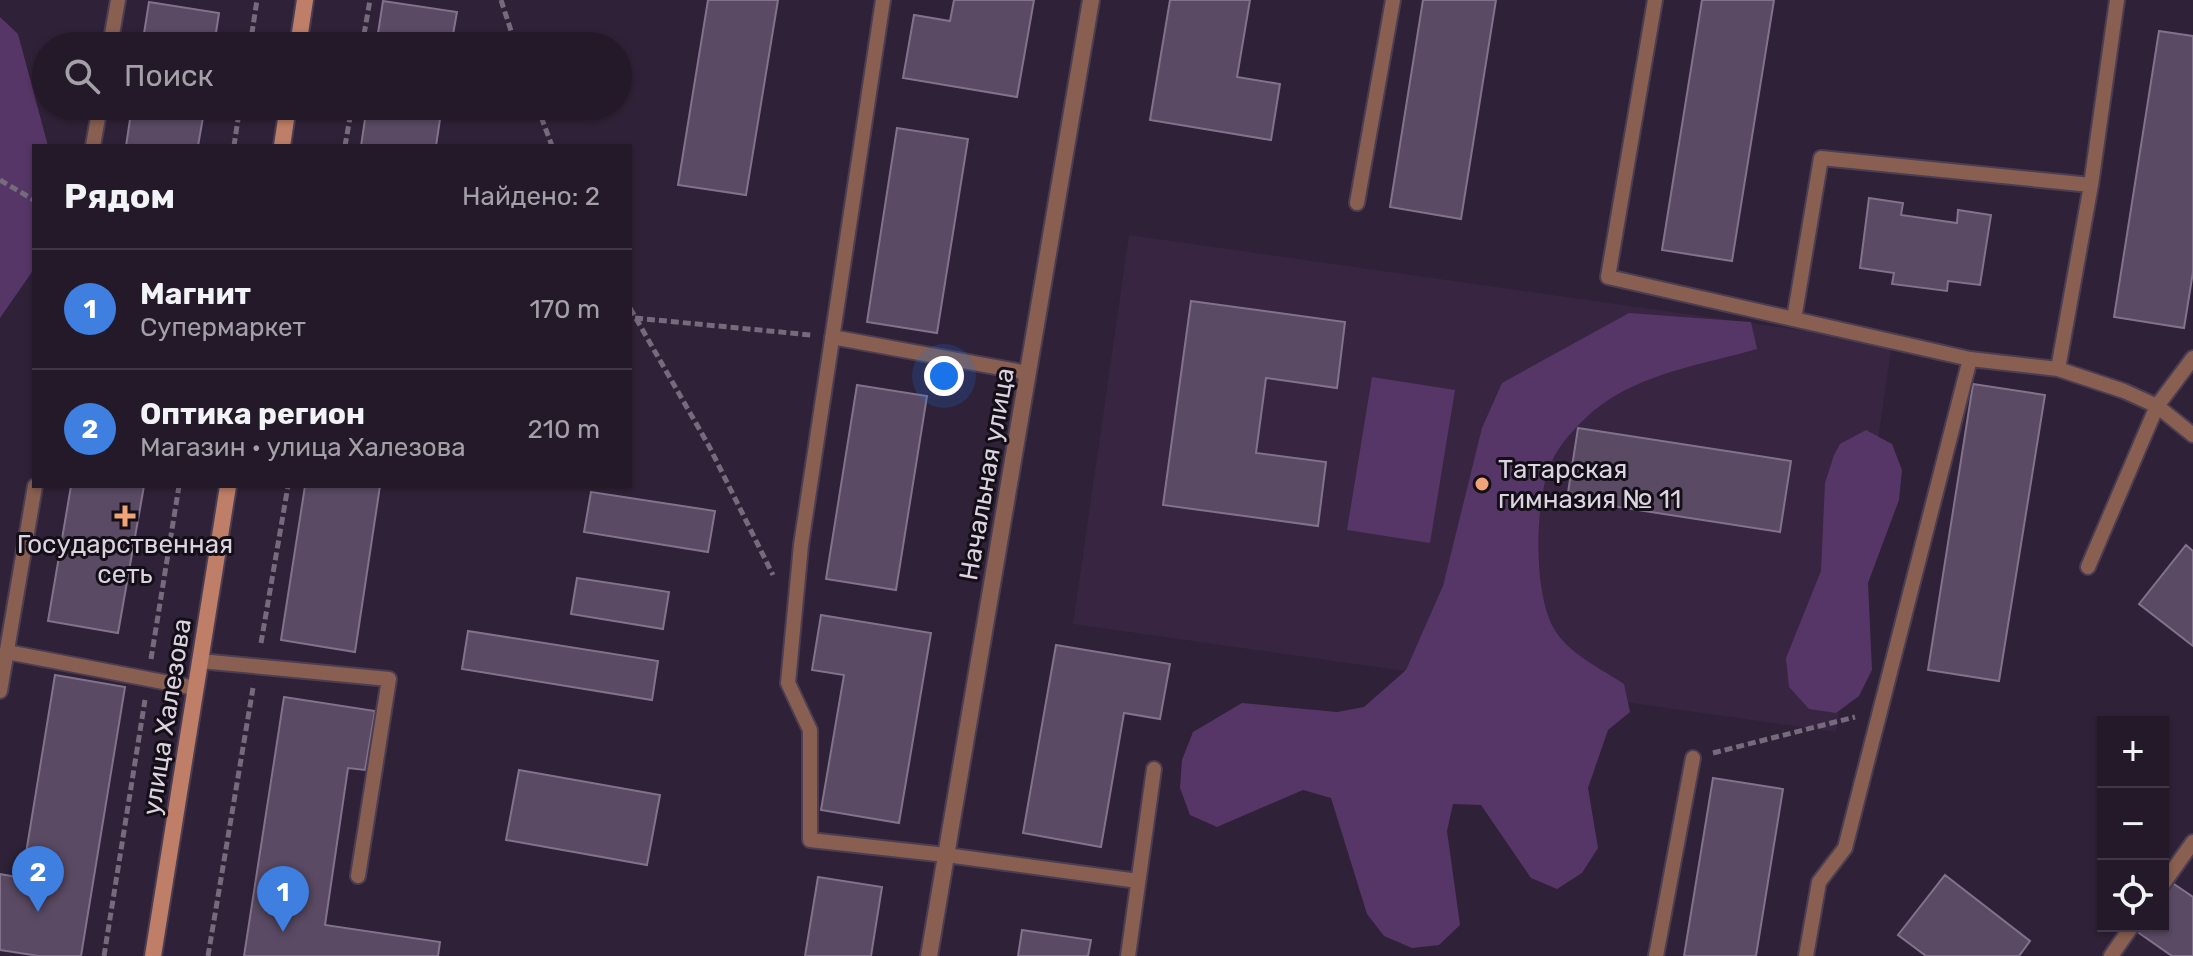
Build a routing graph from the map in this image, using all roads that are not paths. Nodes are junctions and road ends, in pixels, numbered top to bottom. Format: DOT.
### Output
graph roads {
  1 [pos="118,0"];
  2 [pos="305,0"];
  3 [pos="883,0"];
  4 [pos="1091,0"];
  5 [pos="1393,0"];
  6 [pos="1655,0"];
  7 [pos="2117,0"];
  8 [pos="112,32"];
  9 [pos="300,32"];
  10 [pos="98,120"];
  11 [pos="286,120"];
  12 [pos="93,144"];
  13 [pos="282,144"];
  14 [pos="2091,185"];
  15 [pos="1357,203"];
  16 [pos="1794,319"];
  17 [pos="832,337"];
  18 [pos="2193,358"];
  19 [pos="1970,359"];
  20 [pos="2058,369"];
  21 [pos="1028,373"];
  22 [pos="2157,406"];
  23 [pos="2193,435"];
  24 [pos="35,488"];
  25 [pos="228,488"];
  26 [pos="2088,567"];
  27 [pos="7,652"];
  28 [pos="200,661"];
  29 [pos="195,688"];
  30 [pos="0,691"];
  31 [pos="1693,758"];
  32 [pos="1154,769"];
  33 [pos="2193,842"];
  34 [pos="946,855"];
  35 [pos="358,876"];
  36 [pos="2169,876"];
  37 [pos="1138,881"];
  38 [pos="2128,932"];
  39 [pos="153,956"];
  40 [pos="929,956"];
  41 [pos="1128,956"];
  42 [pos="1656,956"];
  43 [pos="1806,956"];
  44 [pos="2111,956"];
  1 -- 8 [label="lane"];
  2 -- 9 [label="street"];
  3 -- 17 [label="lane"];
  4 -- 21 [label="street, Начальная улица"];
  5 -- 15 [label="lane"];
  6 -- 16 [label="lane"];
  7 -- 14 [label="lane"];
  10 -- 12 [label="lane"];
  11 -- 13 [label="street"];
  14 -- 16 [label="lane"];
  14 -- 20 [label="lane"];
  16 -- 19 [label="lane"];
  17 -- 21 [label="lane"];
  17 -- 34 [label="lane"];
  18 -- 22 [label="lane"];
  19 -- 20 [label="lane"];
  19 -- 43 [label="lane"];
  20 -- 22 [label="lane"];
  21 -- 34 [label="street, Начальная улица"];
  22 -- 23 [label="lane"];
  22 -- 26 [label="lane"];
  24 -- 27 [label="lane"];
  25 -- 28 [label="street, улица Халезова"];
  27 -- 29 [label="lane"];
  27 -- 30 [label="lane"];
  28 -- 29 [label="street, улица Халезова"];
  28 -- 35 [label="lane"];
  29 -- 39 [label="street, улица Халезова"];
  31 -- 42 [label="lane"];
  32 -- 37 [label="lane"];
  33 -- 36 [label="lane"];
  34 -- 37 [label="lane"];
  34 -- 40 [label="street, Начальная улица"];
  37 -- 41 [label="lane"];
  38 -- 44 [label="lane"];
}
